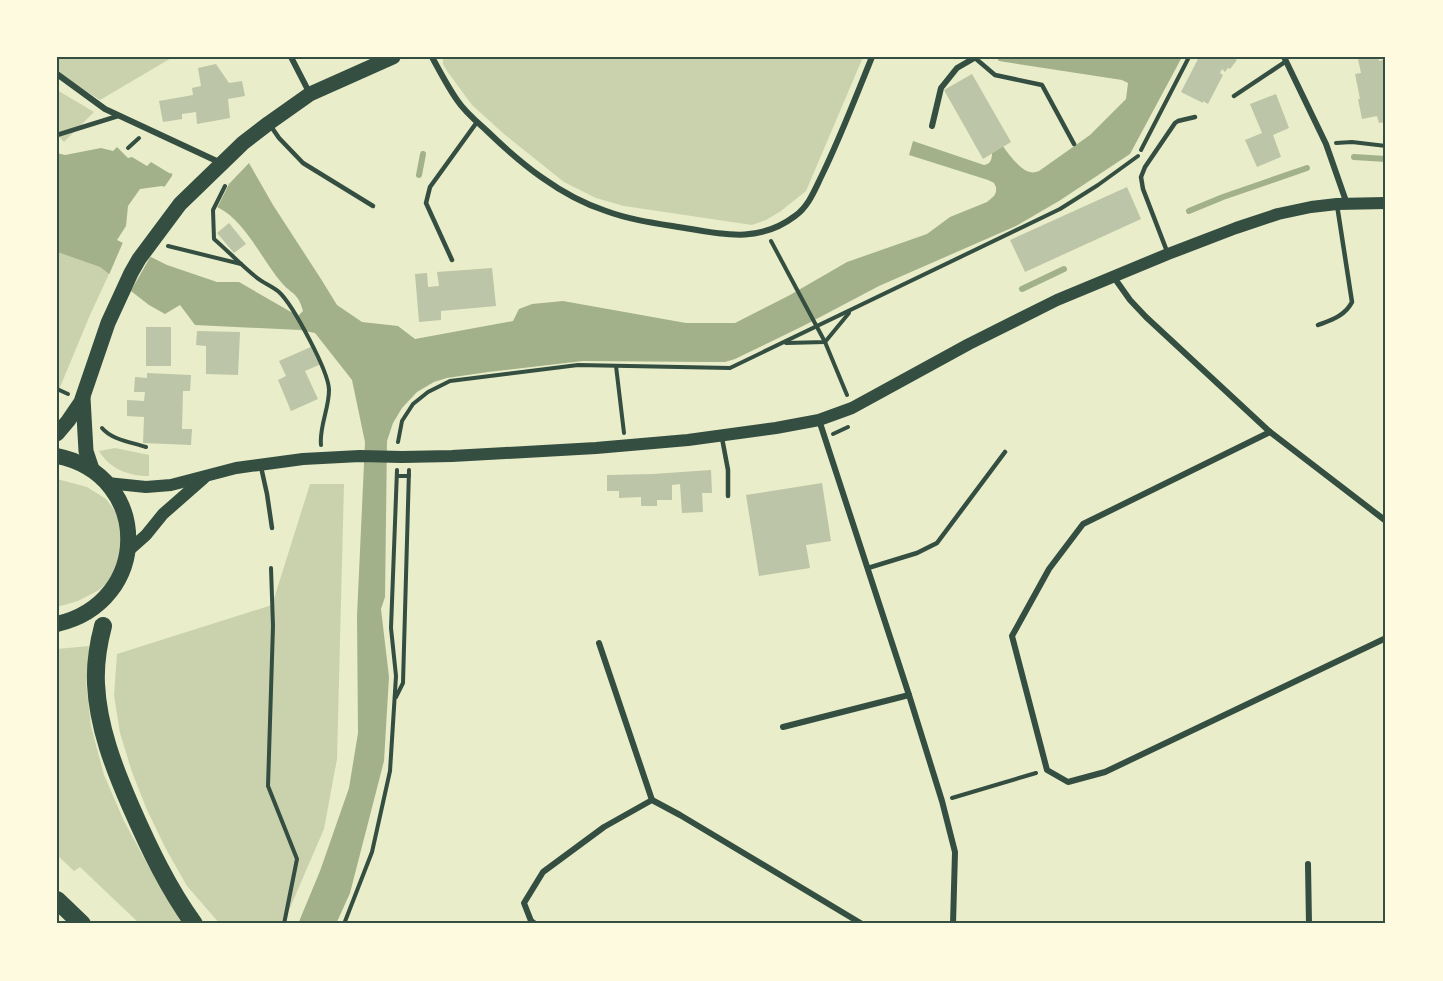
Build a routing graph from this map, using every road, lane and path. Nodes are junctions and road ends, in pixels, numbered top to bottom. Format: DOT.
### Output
graph roads {
  1 [pos="291,57"];
  2 [pos="393,57"];
  3 [pos="432,57"];
  4 [pos="872,57"];
  5 [pos="975,57"];
  6 [pos="1189,57"];
  7 [pos="1285,60"];
  8 [pos="57,74"];
  9 [pos="310,94"];
  10 [pos="1234,96"];
  11 [pos="118,116"];
  12 [pos="1195,117"];
  13 [pos="477,122"];
  14 [pos="269,123"];
  15 [pos="932,126"];
  16 [pos="57,135"];
  17 [pos="1074,144"];
  18 [pos="1326,144"];
  19 [pos="1386,146"];
  20 [pos="221,163"];
  21 [pos="227,181"];
  22 [pos="1386,203"];
  23 [pos="1342,204"];
  24 [pos="373,206"];
  25 [pos="766,232"];
  26 [pos="168,246"];
  27 [pos="1168,254"];
  28 [pos="452,260"];
  29 [pos="242,264"];
  30 [pos="1113,276"];
  31 [pos="851,310"];
  32 [pos="1318,325"];
  33 [pos="825,342"];
  34 [pos="783,343"];
  35 [pos="616,366"];
  36 [pos="847,394"];
  37 [pos="83,398"];
  38 [pos="819,420"];
  39 [pos="101,425"];
  40 [pos="1270,432"];
  41 [pos="57,434"];
  42 [pos="721,435"];
  43 [pos="320,437"];
  44 [pos="626,446"];
  45 [pos="146,447"];
  46 [pos="1005,452"];
  47 [pos="57,456"];
  48 [pos="401,457"];
  49 [pos="261,464"];
  50 [pos="92,470"];
  51 [pos="207,476"];
  52 [pos="397,476"];
  53 [pos="408,476"];
  54 [pos="107,483"];
  55 [pos="728,496"];
  56 [pos="1386,521"];
  57 [pos="272,528"];
  58 [pos="128,551"];
  59 [pos="271,568"];
  60 [pos="867,568"];
  61 [pos="121,575"];
  62 [pos="57,624"];
  63 [pos="103,626"];
  64 [pos="1386,638"];
  65 [pos="598,643"];
  66 [pos="909,695"];
  67 [pos="394,701"];
  68 [pos="783,727"];
  69 [pos="1047,770"];
  70 [pos="652,800"];
  71 [pos="942,801"];
  72 [pos="1308,864"];
  73 [pos="57,900"];
  74 [pos="533,923"];
  75 [pos="82,924"];
  76 [pos="194,924"];
  77 [pos="284,924"];
  78 [pos="344,924"];
  79 [pos="862,924"];
  80 [pos="953,924"];
  81 [pos="1309,924"];
  1 -- 9 [label="street"];
  2 -- 9 [label="main road"];
  3 -- 13 [label="street"];
  4 -- 25 [label="street"];
  5 -- 15 [label="street"];
  5 -- 17 [label="lane"];
  6 -- 31 [label="path"];
  7 -- 10 [label="lane"];
  7 -- 18 [label="street"];
  8 -- 11 [label="street"];
  9 -- 14 [label="main road"];
  11 -- 16 [label="lane"];
  11 -- 20 [label="street"];
  12 -- 27 [label="lane"];
  13 -- 25 [label="street"];
  13 -- 28 [label="lane"];
  14 -- 20 [label="main road"];
  14 -- 24 [label="lane"];
  18 -- 19 [label="path"];
  18 -- 23 [label="street"];
  20 -- 37 [label="main road"];
  21 -- 29 [label="path"];
  22 -- 23 [label="main road"];
  23 -- 27 [label="main road"];
  23 -- 32 [label="lane"];
  25 -- 33 [label="path"];
  26 -- 29 [label="path"];
  27 -- 30 [label="main road"];
  29 -- 43 [label="path"];
  30 -- 38 [label="main road"];
  30 -- 40 [label="street"];
  31 -- 33 [label="path"];
  31 -- 34 [label="path"];
  33 -- 34 [label="path"];
  33 -- 36 [label="path"];
  34 -- 35 [label="path"];
  35 -- 44 [label="path"];
  35 -- 48 [label="path"];
  37 -- 41 [label="main road"];
  37 -- 50 [label="main road"];
  38 -- 42 [label="main road"];
  38 -- 60 [label="street"];
  39 -- 45 [label="path"];
  40 -- 56 [label="street"];
  40 -- 69 [label="street"];
  42 -- 44 [label="main road"];
  42 -- 55 [label="lane"];
  44 -- 48 [label="main road"];
  46 -- 60 [label="lane"];
  47 -- 50 [label="highway"];
  48 -- 49 [label="main road"];
  48 -- 52 [label="path"];
  48 -- 53 [label="path"];
  49 -- 51 [label="main road"];
  49 -- 57 [label="lane"];
  50 -- 54 [label="highway"];
  51 -- 54 [label="main road"];
  51 -- 58 [label="main road"];
  52 -- 53 [label="path"];
  52 -- 67 [label="path"];
  53 -- 67 [label="path"];
  54 -- 58 [label="highway"];
  58 -- 61 [label="highway"];
  59 -- 77 [label="path"];
  60 -- 66 [label="street"];
  61 -- 62 [label="highway"];
  61 -- 63 [label="highway"];
  63 -- 76 [label="highway"];
  64 -- 69 [label="street"];
  65 -- 70 [label="street"];
  66 -- 68 [label="street"];
  66 -- 71 [label="street"];
  67 -- 78 [label="path"];
  69 -- 71 [label="path"];
  70 -- 74 [label="street"];
  70 -- 79 [label="street"];
  71 -- 80 [label="street"];
  72 -- 81 [label="street"];
  73 -- 75 [label="highway"];
}
